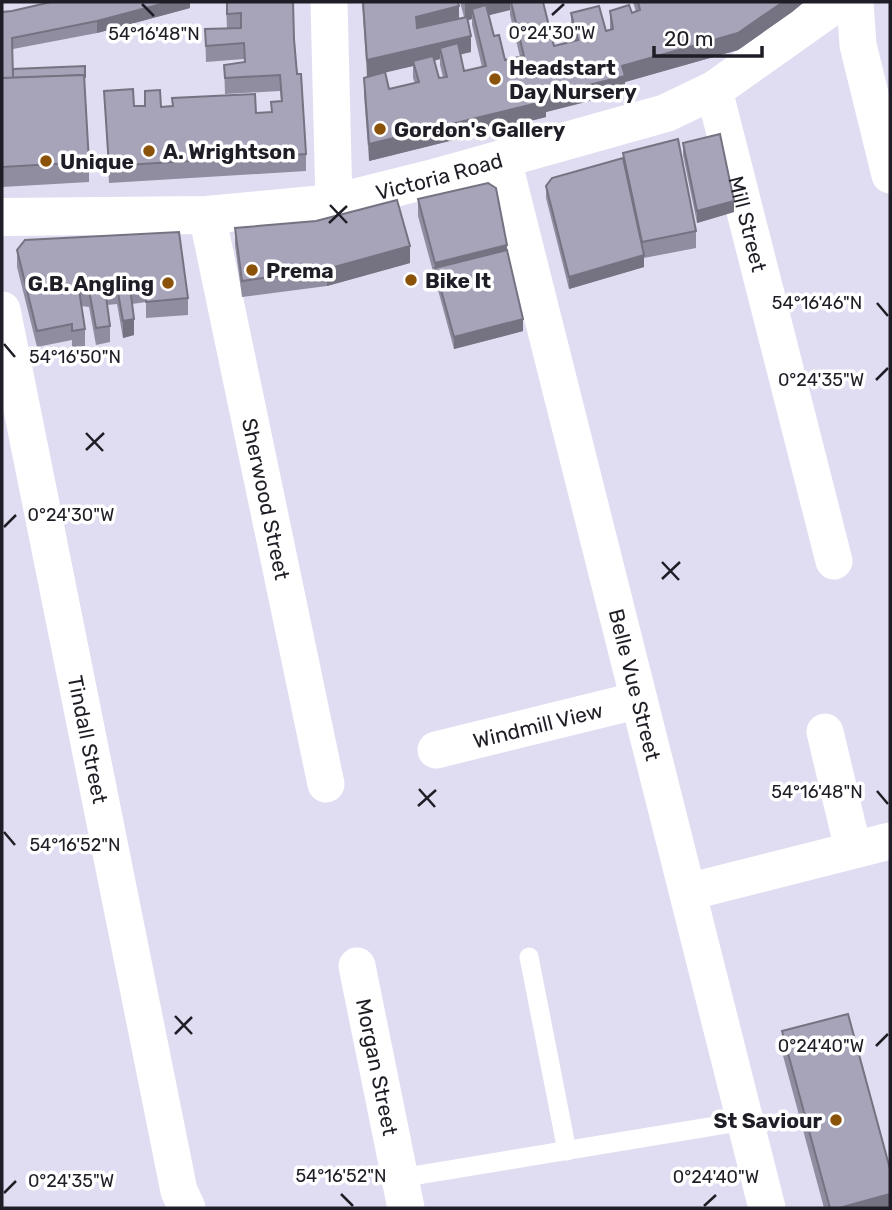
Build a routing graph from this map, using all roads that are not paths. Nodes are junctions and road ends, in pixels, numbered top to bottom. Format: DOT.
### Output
graph roads {
  1 [pos="329,2"];
  2 [pos="838,2"];
  3 [pos="855,2"];
  4 [pos="714,89"];
  5 [pos="503,160"];
  6 [pos="890,175"];
  7 [pos="334,203"];
  8 [pos="207,215"];
  9 [pos="2,217"];
  10 [pos="2,310"];
  11 [pos="834,561"];
  12 [pos="639,700"];
  13 [pos="825,732"];
  14 [pos="436,750"];
  15 [pos="326,784"];
  16 [pos="890,841"];
  17 [pos="853,849"];
  18 [pos="688,892"];
  19 [pos="529,957"];
  20 [pos="357,966"];
  21 [pos="745,1121"];
  22 [pos="566,1151"];
  23 [pos="403,1193"];
  24 [pos="187,1208"];
  25 [pos="767,1208"];
  1 -- 7 [label="street"];
  2 -- 4 [label="main road, Victoria Road"];
  3 -- 6 [label="street"];
  4 -- 5 [label="main road, Victoria Road"];
  4 -- 11 [label="street, Mill Street"];
  5 -- 7 [label="main road, Victoria Road"];
  5 -- 12 [label="street, Belle Vue Street"];
  7 -- 8 [label="main road, Victoria Road"];
  8 -- 9 [label="main road, Victoria Road"];
  8 -- 15 [label="street, Sherwood Street"];
  10 -- 24 [label="street, Tindall Street"];
  12 -- 14 [label="street, Windmill View"];
  12 -- 18 [label="street, Belle Vue Street"];
  13 -- 17 [label="street"];
  16 -- 17 [label="street"];
  17 -- 18 [label="street"];
  18 -- 21 [label="street, Belle Vue Street"];
  19 -- 22 [label="lane"];
  20 -- 23 [label="street, Morgan Street"];
  21 -- 22 [label="lane"];
  21 -- 25 [label="street, Belle Vue Street"];
  22 -- 23 [label="lane"];
}
